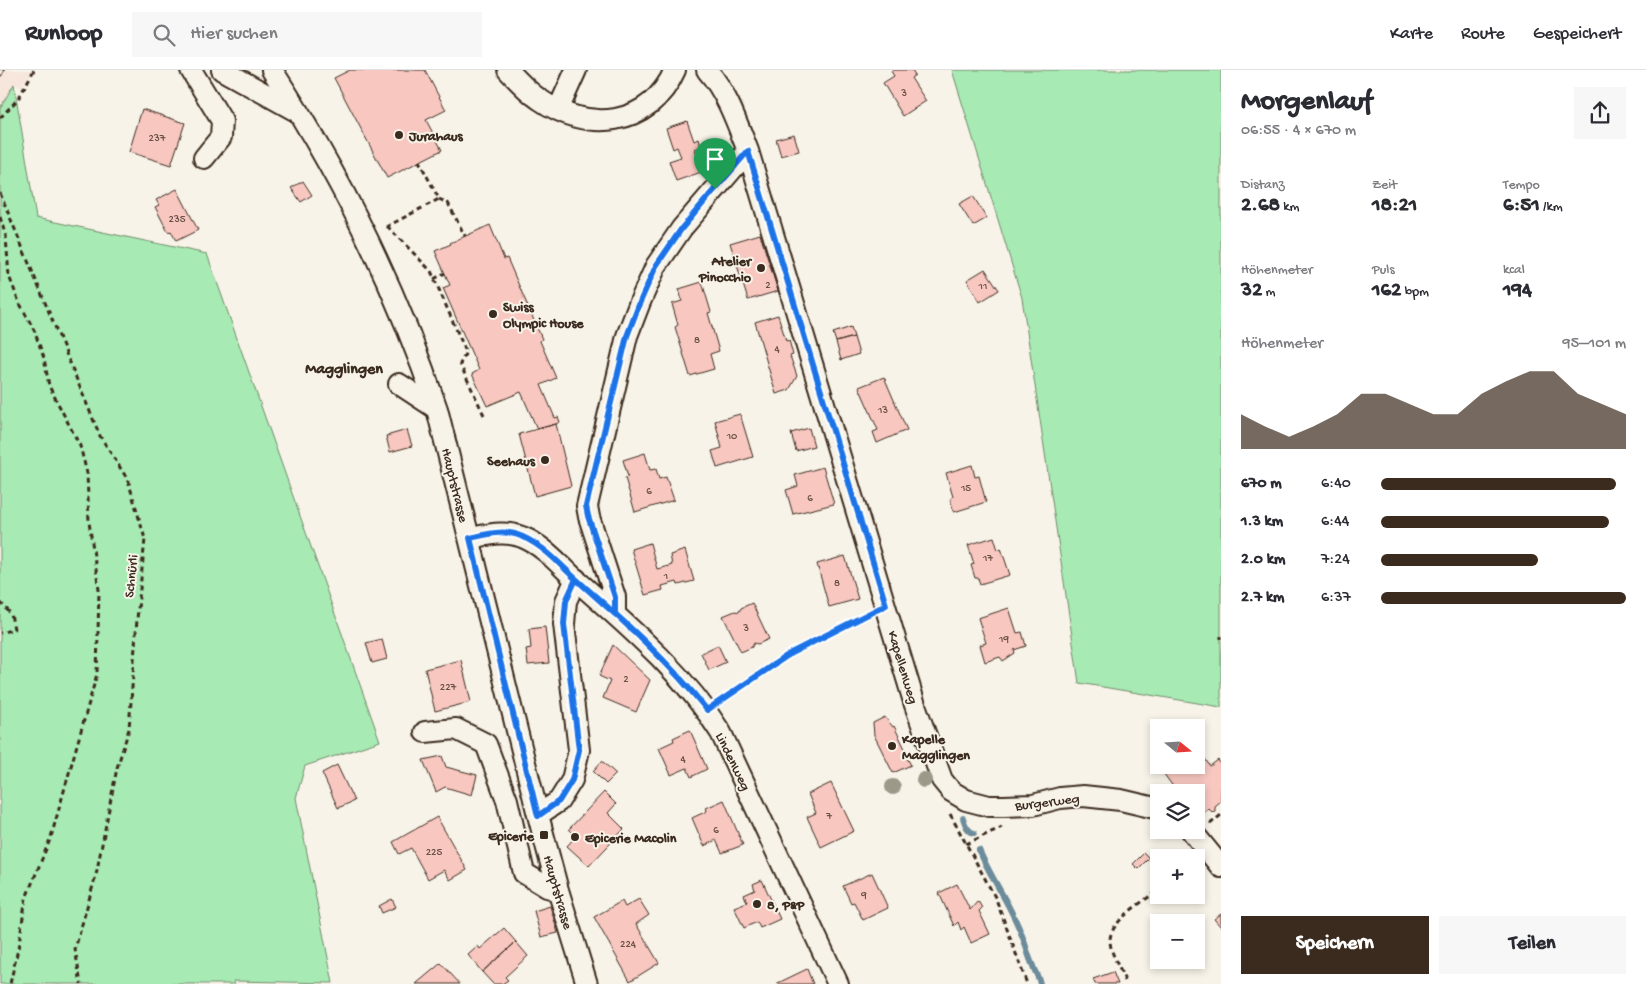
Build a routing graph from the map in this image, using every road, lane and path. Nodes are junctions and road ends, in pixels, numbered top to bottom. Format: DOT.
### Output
graph roads {
  1 [pos="34,70"];
  2 [pos="190,70"];
  3 [pos="222,70"];
  4 [pos="272,70"];
  5 [pos="508,70"];
  6 [pos="576,70"];
  7 [pos="675,70"];
  8 [pos="708,70"];
  9 [pos="558,110"];
  10 [pos="300,112"];
  11 [pos="0,118"];
  12 [pos="748,151"];
  13 [pos="204,158"];
  14 [pos="419,161"];
  15 [pos="0,193"];
  16 [pos="439,199"];
  17 [pos="0,217"];
  18 [pos="387,226"];
  19 [pos="379,231"];
  20 [pos="465,236"];
  21 [pos="445,274"];
  22 [pos="434,279"];
  23 [pos="400,384"];
  24 [pos="437,409"];
  25 [pos="484,415"];
  26 [pos="470,538"];
  27 [pos="576,579"];
  28 [pos="0,602"];
  29 [pos="886,605"];
  30 [pos="615,614"];
  31 [pos="0,633"];
  32 [pos="707,710"];
  33 [pos="425,732"];
  34 [pos="942,780"];
  35 [pos="1150,807"];
  36 [pos="949,812"];
  37 [pos="538,816"];
  38 [pos="1198,839"];
  39 [pos="1221,867"];
  40 [pos="558,890"];
  41 [pos="1150,897"];
  42 [pos="1125,981"];
  43 [pos="10,984"];
  44 [pos="81,984"];
  45 [pos="587,984"];
  46 [pos="838,984"];
  47 [pos="1027,984"];
  1 -- 11 [label="path"];
  2 -- 13 [label="street"];
  3 -- 10 [label="street"];
  4 -- 10 [label="street, Hauptstrasse"];
  5 -- 9 [label="street"];
  6 -- 9 [label="street"];
  7 -- 9 [label="street"];
  8 -- 12 [label="street, Kapellenweg"];
  10 -- 24 [label="street, Hauptstrasse"];
  12 -- 29 [label="street, Kapellenweg"];
  12 -- 30 [label="street"];
  14 -- 16 [label="path"];
  15 -- 44 [label="path, Schnürli"];
  16 -- 18 [label="path"];
  16 -- 20 [label="path"];
  17 -- 43 [label="path"];
  18 -- 19 [label="path"];
  18 -- 22 [label="path"];
  21 -- 22 [label="path"];
  22 -- 25 [label="path"];
  23 -- 24 [label="street"];
  24 -- 26 [label="street, Hauptstrasse"];
  26 -- 27 [label="street, Lindenweg"];
  26 -- 37 [label="street, Hauptstrasse"];
  27 -- 30 [label="street, Lindenweg"];
  27 -- 37 [label="street"];
  28 -- 31 [label="path"];
  29 -- 32 [label="path"];
  29 -- 34 [label="street, Kapellenweg"];
  30 -- 32 [label="street, Lindenweg"];
  32 -- 46 [label="street, Lindenweg"];
  33 -- 40 [label="street"];
  34 -- 35 [label="street, Burgerweg"];
  36 -- 47 [label="path"];
  37 -- 40 [label="street, Hauptstrasse"];
  38 -- 39 [label="street"];
  40 -- 45 [label="street, Hauptstrasse"];
  41 -- 42 [label="path"];
}
